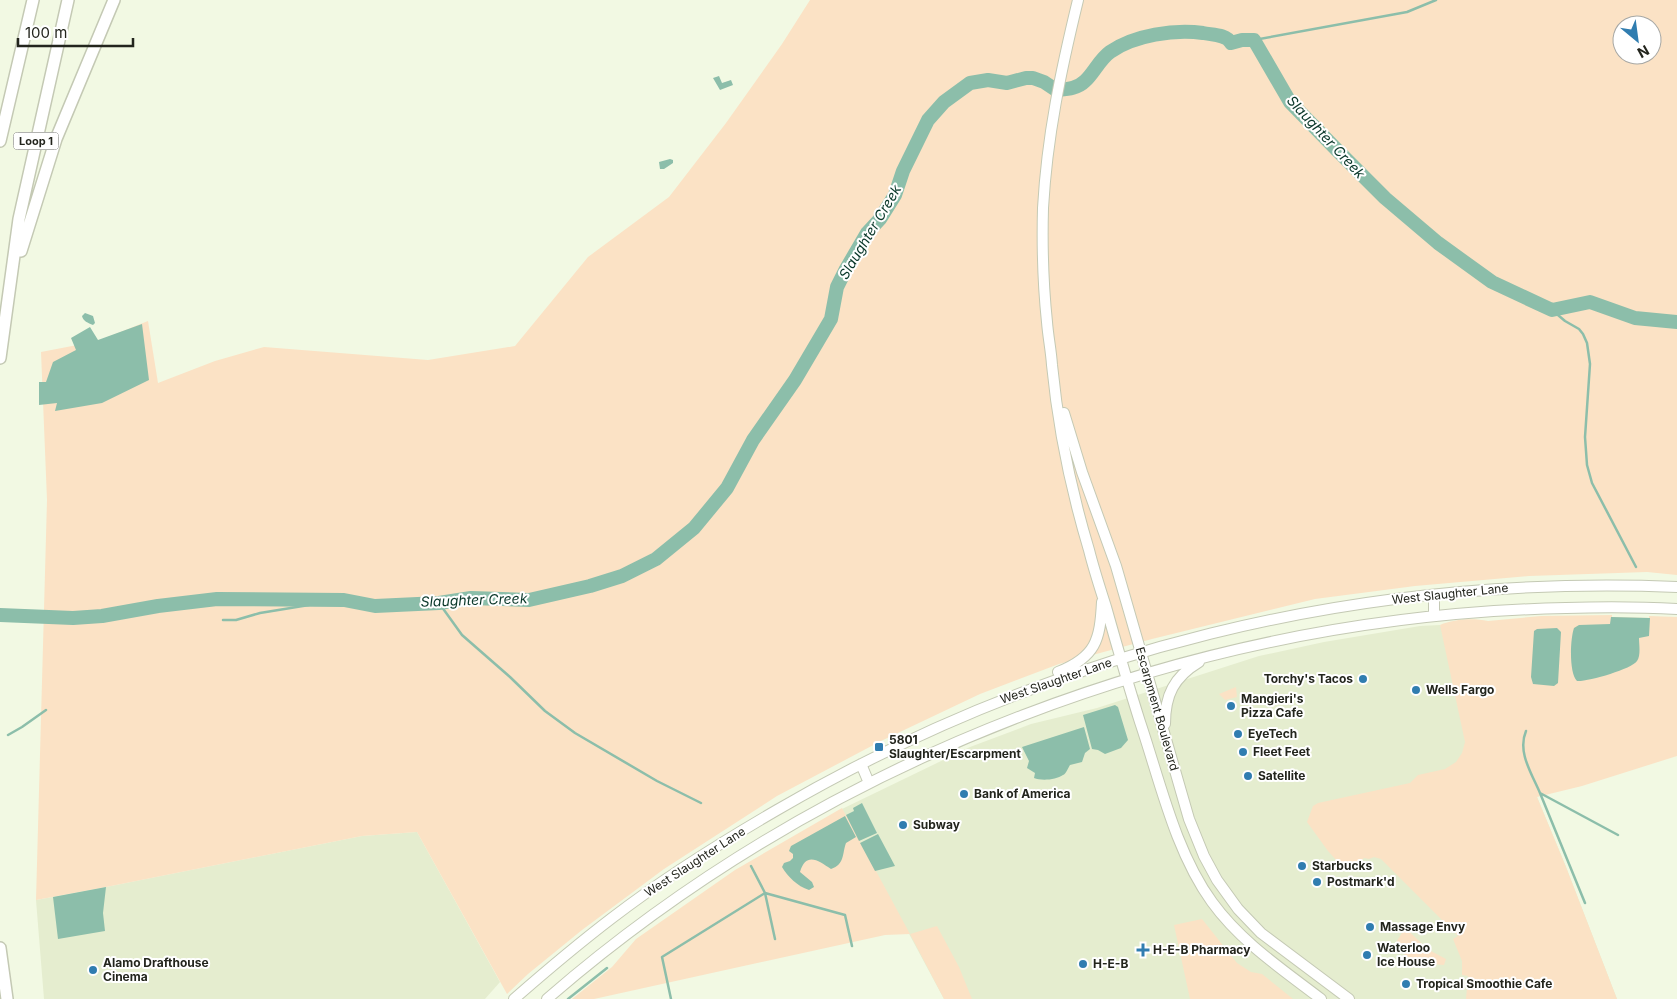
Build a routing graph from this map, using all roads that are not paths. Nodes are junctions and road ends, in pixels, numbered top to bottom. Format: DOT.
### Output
graph roads {
  1 [pos="33,0"];
  2 [pos="68,0"];
  3 [pos="114,0"];
  4 [pos="1078,0"];
  5 [pos="0,141"];
  6 [pos="11,283"];
  7 [pos="0,358"];
  8 [pos="1052,364"];
  9 [pos="1677,588"];
  10 [pos="1102,593"];
  11 [pos="1434,595"];
  12 [pos="1677,609"];
  13 [pos="1434,616"];
  14 [pos="1141,652"];
  15 [pos="1207,657"];
  16 [pos="1120,658"];
  17 [pos="1146,673"];
  18 [pos="1127,679"];
  19 [pos="1017,694"];
  20 [pos="1164,735"];
  21 [pos="860,764"];
  22 [pos="869,783"];
  23 [pos="1211,869"];
  24 [pos="1197,878"];
  25 [pos="1217,880"];
  26 [pos="1203,888"];
  27 [pos="0,948"];
  28 [pos="1342,997"];
  29 [pos="7,999"];
  30 [pos="514,999"];
  31 [pos="547,999"];
  32 [pos="1321,999"];
  1 -- 5 [label="highway, Loop 1"];
  2 -- 6 [label="highway, Loop 1"];
  3 -- 6 [label="highway"];
  4 -- 8 [label="main road, Escarpment Boulevard"];
  6 -- 7 [label="highway, Loop 1"];
  8 -- 10 [label="main road, Escarpment Boulevard"];
  8 -- 14 [label="main road, Escarpment Boulevard"];
  9 -- 11 [label="main road, West Slaughter Lane"];
  10 -- 16 [label="main road, Escarpment Boulevard"];
  10 -- 19 [label="main road"];
  11 -- 13 [label="main road"];
  11 -- 14 [label="main road, West Slaughter Lane"];
  12 -- 13 [label="main road, West Slaughter Lane"];
  13 -- 15 [label="main road, West Slaughter Lane"];
  14 -- 16 [label="main road, West Slaughter Lane"];
  14 -- 17 [label="main road, Escarpment Boulevard"];
  15 -- 17 [label="main road, West Slaughter Lane"];
  15 -- 20 [label="main road"];
  16 -- 18 [label="main road, Escarpment Boulevard"];
  16 -- 19 [label="main road, West Slaughter Lane"];
  17 -- 18 [label="main road, West Slaughter Lane"];
  17 -- 20 [label="main road, Escarpment Boulevard"];
  18 -- 22 [label="main road, West Slaughter Lane"];
  18 -- 24 [label="main road, Escarpment Boulevard"];
  19 -- 21 [label="main road, West Slaughter Lane"];
  20 -- 23 [label="main road, Escarpment Boulevard"];
  21 -- 22 [label="main road"];
  21 -- 30 [label="main road, West Slaughter Lane"];
  22 -- 31 [label="main road, West Slaughter Lane"];
  23 -- 24 [label="main road"];
  23 -- 25 [label="main road, Escarpment Boulevard"];
  24 -- 26 [label="main road, Escarpment Boulevard"];
  25 -- 26 [label="main road"];
  25 -- 28 [label="main road, Escarpment Boulevard"];
  26 -- 32 [label="main road, Escarpment Boulevard"];
  27 -- 29 [label="highway"];
}
